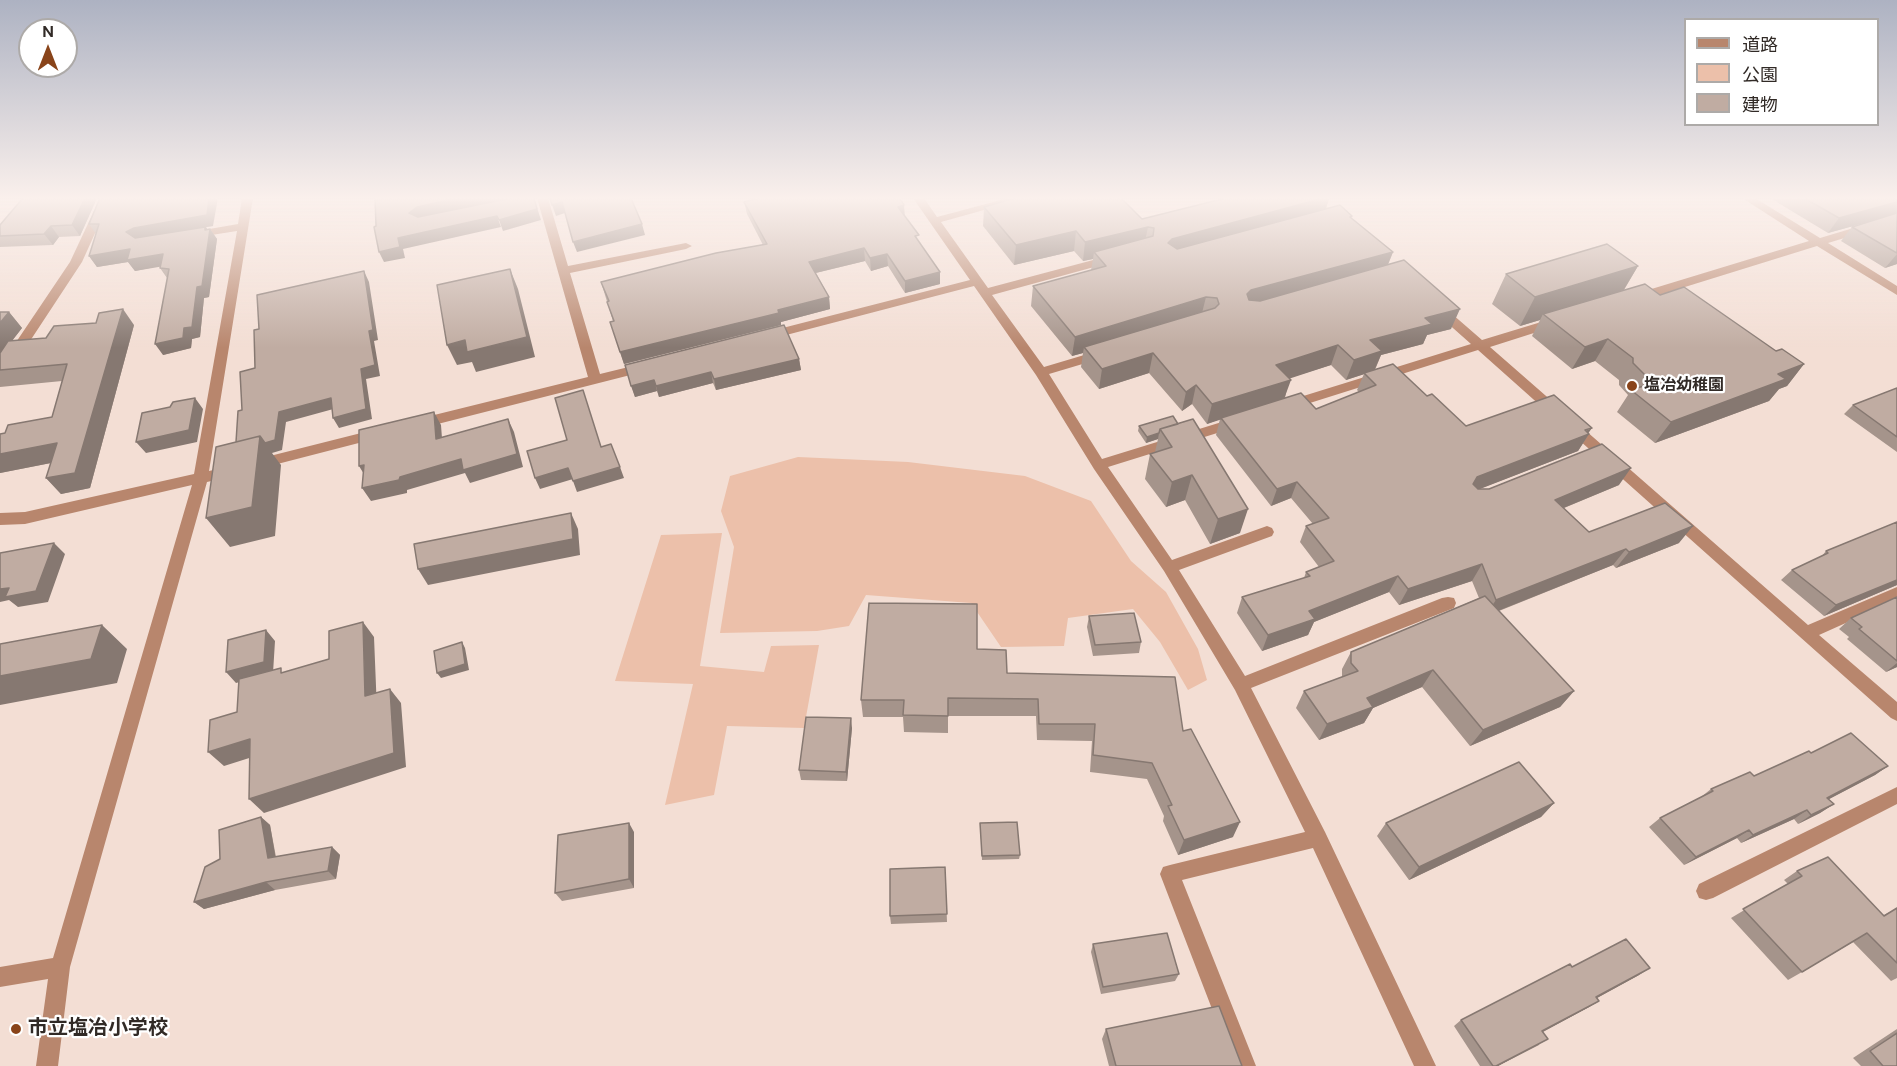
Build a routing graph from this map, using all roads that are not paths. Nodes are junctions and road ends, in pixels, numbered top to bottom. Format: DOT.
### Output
graph roads {
  1 [pos="83,248"];
  2 [pos="240,248"];
  3 [pos="555,248"];
  4 [pos="678,248"];
  5 [pos="952,248"];
  6 [pos="1803,248"];
  7 [pos="1827,248"];
  8 [pos="1122,257"];
  9 [pos="563,272"];
  10 [pos="980,288"];
  11 [pos="1897,291"];
  12 [pos="1626,301"];
  13 [pos="1435,305"];
  14 [pos="1570,318"];
  15 [pos="756,338"];
  16 [pos="1479,345"];
  17 [pos="1118,349"];
  18 [pos="664,362"];
  19 [pos="1041,372"];
  20 [pos="0,376"];
  21 [pos="595,380"];
  22 [pos="1278,409"];
  23 [pos="1256,416"];
  24 [pos="410,426"];
  25 [pos="387,432"];
  26 [pos="1099,465"];
  27 [pos="201,478"];
  28 [pos="0,519"];
  29 [pos="1267,532"];
  30 [pos="1169,567"];
  31 [pos="1897,593"];
  32 [pos="1448,603"];
  33 [pos="1807,633"];
  34 [pos="1241,685"];
  35 [pos="1897,713"];
  36 [pos="1897,795"];
  37 [pos="1318,838"];
  38 [pos="1706,891"];
  39 [pos="60,967"];
  40 [pos="0,977"];
  41 [pos="47,1066"];
  42 [pos="1245,1066"];
  43 [pos="1425,1066"];
  1 -- 20 [label="street"];
  2 -- 27 [label="street"];
  3 -- 9 [label="street"];
  4 -- 9 [label="street"];
  5 -- 10 [label="street"];
  6 -- 12 [label="street"];
  7 -- 11 [label="street"];
  8 -- 10 [label="street"];
  9 -- 21 [label="street"];
  10 -- 15 [label="street"];
  10 -- 19 [label="street"];
  13 -- 16 [label="street"];
  14 -- 16 [label="street"];
  16 -- 22 [label="street"];
  16 -- 33 [label="street"];
  17 -- 19 [label="street"];
  18 -- 21 [label="street"];
  19 -- 26 [label="street"];
  21 -- 24 [label="street"];
  23 -- 26 [label="street"];
  25 -- 27 [label="street"];
  26 -- 30 [label="street"];
  27 -- 28 [label="street"];
  27 -- 39 [label="street"];
  29 -- 30 [label="street"];
  30 -- 34 [label="street"];
  31 -- 33 [label="street"];
  32 -- 34 [label="street"];
  33 -- 35 [label="street"];
  34 -- 37 [label="street"];
  36 -- 38 [label="street"];
  37 -- 42 [label="street"];
  37 -- 43 [label="street"];
  39 -- 40 [label="street"];
  39 -- 41 [label="street"];
}
